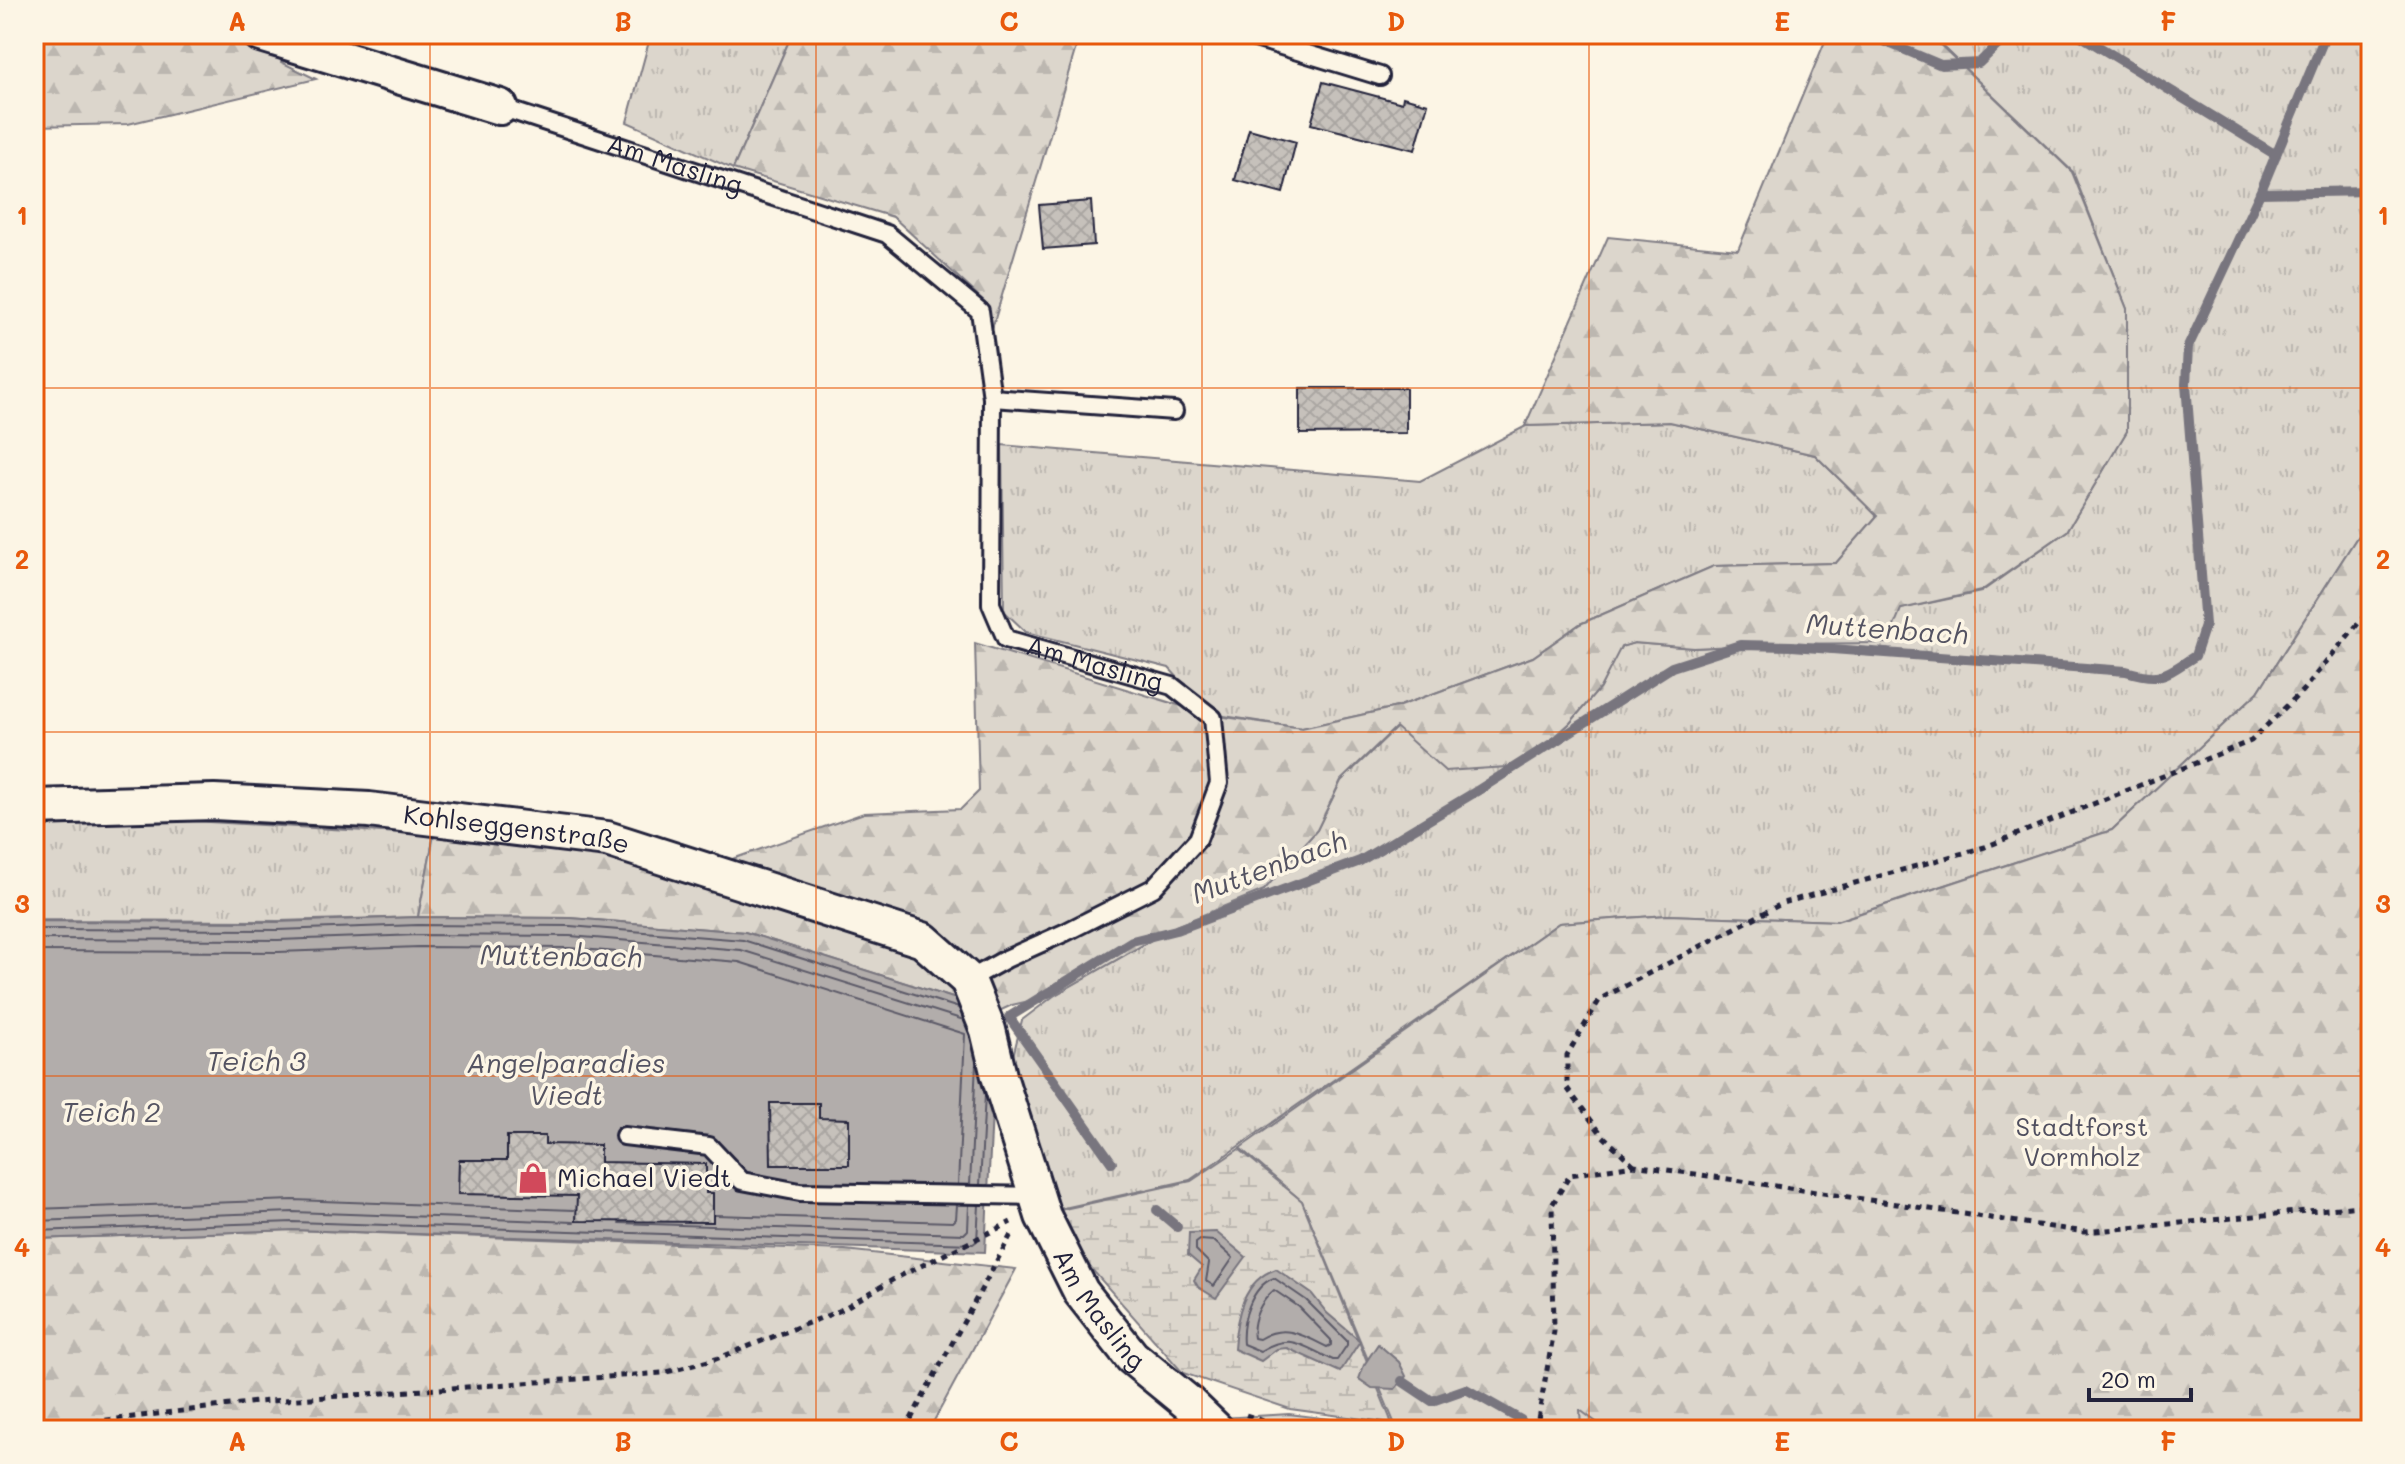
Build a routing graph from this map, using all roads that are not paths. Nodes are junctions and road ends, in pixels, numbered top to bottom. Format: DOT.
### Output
graph roads {
  1 [pos="261,34"];
  2 [pos="1242,34"];
  3 [pos="1380,76"];
  4 [pos="500,107"];
  5 [pos="992,398"];
  6 [pos="1174,411"];
  7 [pos="34,807"];
  8 [pos="968,980"];
  9 [pos="624,1136"];
  10 [pos="1037,1196"];
  11 [pos="1216,1430"];
  1 -- 4 [label="street, Am Masling"];
  2 -- 3 [label="lane"];
  4 -- 5 [label="lane, Am Masling"];
  5 -- 6 [label="lane"];
  5 -- 8 [label="lane, Am Masling"];
  7 -- 8 [label="street, Kohlseggenstraße"];
  8 -- 10 [label="street, Am Masling"];
  9 -- 10 [label="lane"];
  10 -- 11 [label="street, Am Masling"];
}
